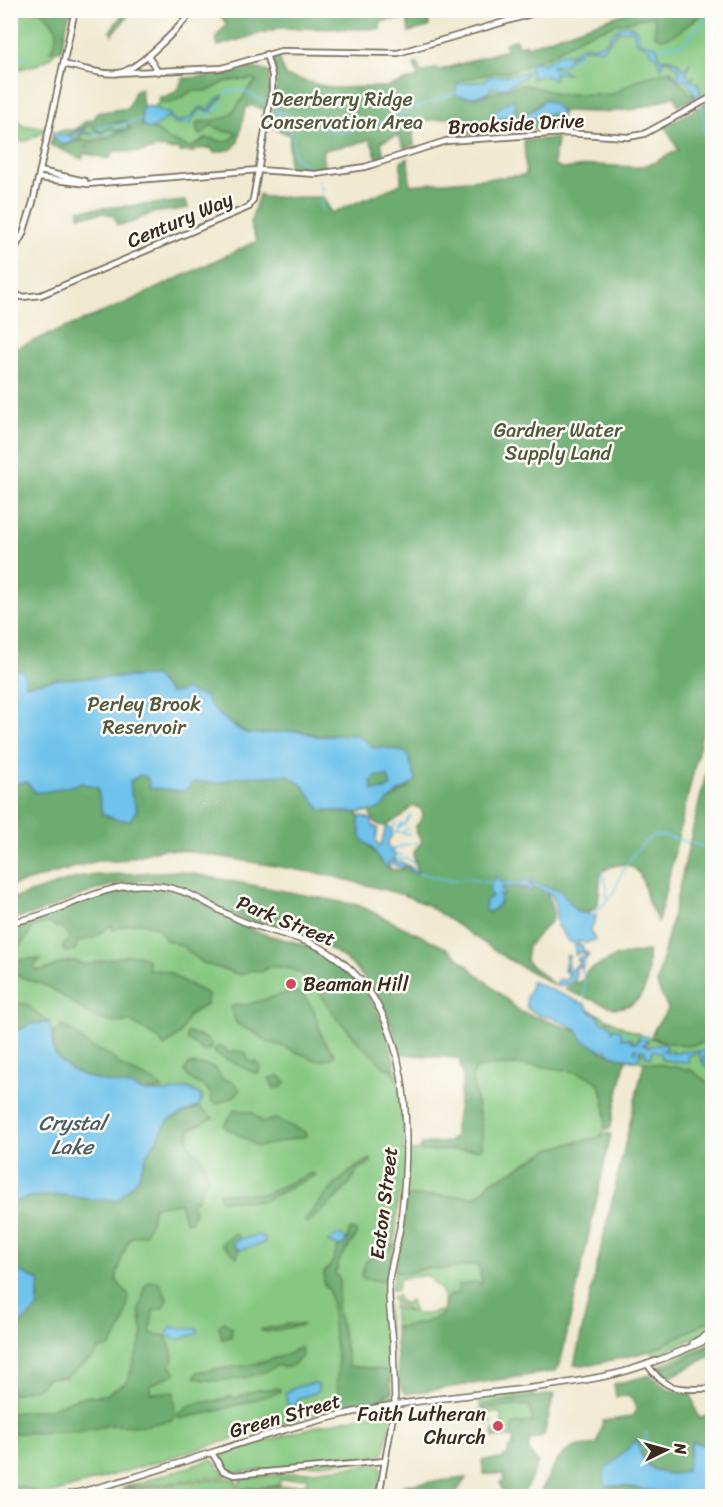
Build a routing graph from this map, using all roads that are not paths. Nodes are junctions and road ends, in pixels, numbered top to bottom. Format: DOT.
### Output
graph roads {
  1 [pos="75,10"];
  2 [pos="194,10"];
  3 [pos="545,10"];
  4 [pos="266,54"];
  5 [pos="148,56"];
  6 [pos="63,64"];
  7 [pos="158,72"];
  8 [pos="116,74"];
  9 [pos="712,97"];
  10 [pos="258,170"];
  11 [pos="40,171"];
  12 [pos="39,178"];
  13 [pos="100,183"];
  14 [pos="10,257"];
  15 [pos="10,292"];
  16 [pos="10,922"];
  17 [pos="344,964"];
  18 [pos="712,1332"];
  19 [pos="712,1338"];
  20 [pos="661,1359"];
  21 [pos="646,1364"];
  22 [pos="712,1389"];
  23 [pos="395,1404"];
  24 [pos="212,1453"];
  25 [pos="385,1461"];
  26 [pos="63,1497"];
  27 [pos="380,1497"];
  1 -- 6 [label="street"];
  2 -- 5 [label="street"];
  3 -- 4 [label="street"];
  4 -- 7 [label="street"];
  4 -- 10 [label="street, Century Way"];
  5 -- 7 [label="street"];
  5 -- 8 [label="street"];
  6 -- 8 [label="street"];
  6 -- 11 [label="street"];
  7 -- 8 [label="street"];
  9 -- 10 [label="street, Brookside Drive"];
  10 -- 13 [label="street, Brookside Drive"];
  10 -- 15 [label="street, Century Way"];
  11 -- 12 [label="street"];
  11 -- 13 [label="street, Brookside Drive"];
  12 -- 13 [label="street, Brookside Drive"];
  12 -- 14 [label="street"];
  16 -- 17 [label="street, Park Street"];
  17 -- 23 [label="street, Eaton Street"];
  18 -- 20 [label="street, Green Street"];
  19 -- 20 [label="street, Green Street"];
  20 -- 21 [label="street, Green Street"];
  21 -- 22 [label="street"];
  21 -- 23 [label="street, Green Street"];
  23 -- 24 [label="street, Green Street"];
  23 -- 25 [label="street, Eaton Street"];
  24 -- 25 [label="street"];
  24 -- 26 [label="street, Green Street"];
  25 -- 27 [label="street, Eaton Street"];
}
